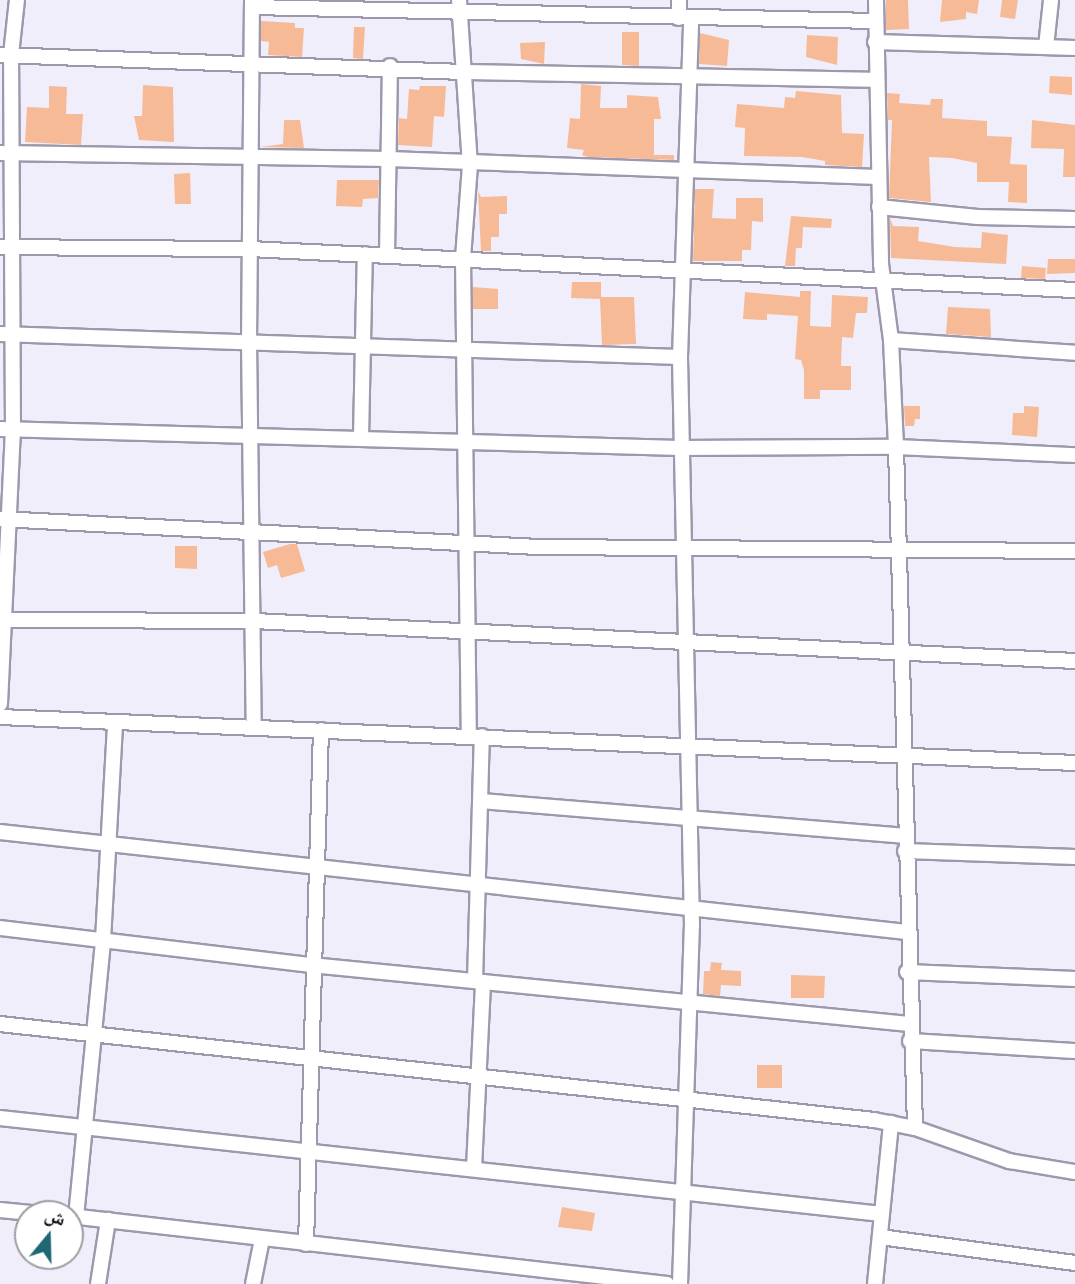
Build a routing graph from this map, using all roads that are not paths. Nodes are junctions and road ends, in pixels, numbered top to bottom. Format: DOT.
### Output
graph roads {
  1 [pos="18,0"];
  2 [pos="678,0"];
  3 [pos="876,0"];
  4 [pos="1051,0"];
  5 [pos="252,4"];
  6 [pos="459,6"];
  7 [pos="685,18"];
  8 [pos="876,21"];
  9 [pos="875,42"];
  10 [pos="1046,47"];
  11 [pos="1075,48"];
  12 [pos="6,55"];
  13 [pos="251,62"];
  14 [pos="390,66"];
  15 [pos="461,72"];
  16 [pos="688,76"];
  17 [pos="876,80"];
  18 [pos="6,153"];
  19 [pos="249,155"];
  20 [pos="389,159"];
  21 [pos="470,164"];
  22 [pos="683,172"];
  23 [pos="878,177"];
  24 [pos="879,207"];
  25 [pos="1075,219"];
  26 [pos="7,247"];
  27 [pos="250,249"];
  28 [pos="365,254"];
  29 [pos="387,254"];
  30 [pos="463,258"];
  31 [pos="681,267"];
  32 [pos="883,277"];
  33 [pos="1075,290"];
  34 [pos="7,334"];
  35 [pos="249,340"];
  36 [pos="891,340"];
  37 [pos="363,344"];
  38 [pos="464,348"];
  39 [pos="1075,353"];
  40 [pos="680,357"];
  41 [pos="6,429"];
  42 [pos="251,436"];
  43 [pos="361,439"];
  44 [pos="464,443"];
  45 [pos="896,447"];
  46 [pos="680,449"];
  47 [pos="1075,455"];
  48 [pos="4,519"];
  49 [pos="251,528"];
  50 [pos="467,544"];
  51 [pos="899,547"];
  52 [pos="682,549"];
  53 [pos="1075,551"];
  54 [pos="2,620"];
  55 [pos="254,621"];
  56 [pos="468,635"];
  57 [pos="684,645"];
  58 [pos="900,654"];
  59 [pos="1075,662"];
  60 [pos="0,704"];
  61 [pos="0,717"];
  62 [pos="115,722"];
  63 [pos="254,727"];
  64 [pos="321,730"];
  65 [pos="476,736"];
  66 [pos="686,744"];
  67 [pos="904,758"];
  68 [pos="1075,763"];
  69 [pos="481,801"];
  70 [pos="688,817"];
  71 [pos="0,832"];
  72 [pos="904,844"];
  73 [pos="108,845"];
  74 [pos="1075,857"];
  75 [pos="313,870"];
  76 [pos="478,887"];
  77 [pos="692,908"];
  78 [pos="0,928"];
  79 [pos="907,932"];
  80 [pos="103,940"];
  81 [pos="311,965"];
  82 [pos="907,972"];
  83 [pos="1075,979"];
  84 [pos="479,981"];
  85 [pos="691,1005"];
  86 [pos="0,1024"];
  87 [pos="909,1024"];
  88 [pos="93,1036"];
  89 [pos="910,1041"];
  90 [pos="1075,1051"];
  91 [pos="309,1058"];
  92 [pos="480,1076"];
  93 [pos="689,1099"];
  94 [pos="0,1118"];
  95 [pos="891,1123"];
  96 [pos="84,1127"];
  97 [pos="915,1128"];
  98 [pos="308,1148"];
  99 [pos="474,1168"];
  100 [pos="1075,1172"];
  101 [pos="686,1192"];
  102 [pos="75,1200"];
  103 [pos="882,1214"];
  104 [pos="84,1218"];
  105 [pos="108,1220"];
  106 [pos="880,1237"];
  107 [pos="262,1239"];
  108 [pos="306,1244"];
  109 [pos="1075,1263"];
  110 [pos="98,1284"];
  111 [pos="253,1284"];
  112 [pos="667,1284"];
  113 [pos="680,1284"];
  114 [pos="874,1284"];
  1 -- 12 [label="street"];
  2 -- 7 [label="street"];
  3 -- 8 [label="street"];
  4 -- 10 [label="street"];
  5 -- 6 [label="street"];
  5 -- 13 [label="street"];
  6 -- 7 [label="street"];
  6 -- 15 [label="street"];
  7 -- 8 [label="street"];
  7 -- 16 [label="street"];
  8 -- 9 [label="street"];
  9 -- 10 [label="street"];
  9 -- 17 [label="street"];
  10 -- 11 [label="street"];
  12 -- 13 [label="street"];
  12 -- 18 [label="street"];
  13 -- 14 [label="street"];
  13 -- 19 [label="street"];
  14 -- 15 [label="street"];
  14 -- 20 [label="street"];
  15 -- 16 [label="street"];
  15 -- 21 [label="street"];
  16 -- 17 [label="street"];
  16 -- 22 [label="street"];
  17 -- 23 [label="street"];
  18 -- 19 [label="street"];
  18 -- 26 [label="street"];
  19 -- 20 [label="street"];
  19 -- 27 [label="street"];
  20 -- 21 [label="street"];
  20 -- 29 [label="street"];
  21 -- 22 [label="street"];
  21 -- 30 [label="street"];
  22 -- 23 [label="street"];
  22 -- 31 [label="street"];
  23 -- 24 [label="street"];
  24 -- 25 [label="street"];
  24 -- 32 [label="street"];
  26 -- 27 [label="street"];
  26 -- 34 [label="street"];
  27 -- 28 [label="street"];
  27 -- 35 [label="street"];
  28 -- 29 [label="street"];
  28 -- 37 [label="street"];
  29 -- 30 [label="street"];
  30 -- 31 [label="street"];
  30 -- 38 [label="street"];
  31 -- 32 [label="street"];
  31 -- 40 [label="street"];
  32 -- 33 [label="street"];
  32 -- 36 [label="street"];
  34 -- 35 [label="street"];
  34 -- 41 [label="street"];
  35 -- 37 [label="street"];
  35 -- 42 [label="street"];
  36 -- 39 [label="street"];
  36 -- 45 [label="street"];
  37 -- 38 [label="street"];
  37 -- 43 [label="street"];
  38 -- 40 [label="street"];
  38 -- 44 [label="street"];
  40 -- 46 [label="street"];
  41 -- 42 [label="street"];
  41 -- 48 [label="street"];
  42 -- 43 [label="street"];
  42 -- 49 [label="street"];
  43 -- 44 [label="street"];
  44 -- 46 [label="street"];
  44 -- 50 [label="street"];
  45 -- 46 [label="street"];
  45 -- 47 [label="street"];
  45 -- 51 [label="street"];
  46 -- 52 [label="street"];
  48 -- 49 [label="street"];
  48 -- 54 [label="street"];
  49 -- 50 [label="street"];
  49 -- 55 [label="street"];
  50 -- 52 [label="street"];
  50 -- 56 [label="street"];
  51 -- 52 [label="street"];
  51 -- 53 [label="street"];
  51 -- 58 [label="street"];
  52 -- 57 [label="street"];
  54 -- 55 [label="street"];
  54 -- 60 [label="street"];
  55 -- 56 [label="street"];
  55 -- 63 [label="street"];
  56 -- 57 [label="street"];
  56 -- 65 [label="street"];
  57 -- 58 [label="street"];
  57 -- 66 [label="street"];
  58 -- 59 [label="street"];
  58 -- 67 [label="street"];
  61 -- 62 [label="street"];
  62 -- 63 [label="street"];
  62 -- 73 [label="street"];
  63 -- 64 [label="street"];
  64 -- 65 [label="street"];
  64 -- 75 [label="street"];
  65 -- 66 [label="street"];
  65 -- 69 [label="street"];
  66 -- 67 [label="street"];
  66 -- 70 [label="street"];
  67 -- 68 [label="street"];
  67 -- 72 [label="street"];
  69 -- 70 [label="street"];
  69 -- 76 [label="street"];
  70 -- 72 [label="street"];
  70 -- 77 [label="street"];
  71 -- 73 [label="street"];
  72 -- 74 [label="street"];
  72 -- 79 [label="street"];
  73 -- 75 [label="street"];
  73 -- 80 [label="street"];
  75 -- 76 [label="street"];
  75 -- 81 [label="street"];
  76 -- 77 [label="street"];
  76 -- 84 [label="street"];
  77 -- 79 [label="street"];
  77 -- 85 [label="street"];
  78 -- 80 [label="street"];
  79 -- 82 [label="street"];
  80 -- 81 [label="street"];
  80 -- 88 [label="street"];
  81 -- 84 [label="street"];
  81 -- 91 [label="street"];
  82 -- 83 [label="street"];
  82 -- 87 [label="street"];
  84 -- 85 [label="street"];
  84 -- 92 [label="street"];
  85 -- 87 [label="street"];
  85 -- 93 [label="street"];
  86 -- 88 [label="street"];
  87 -- 89 [label="street"];
  88 -- 91 [label="street"];
  88 -- 96 [label="street"];
  89 -- 90 [label="street"];
  89 -- 97 [label="street"];
  91 -- 92 [label="street"];
  91 -- 98 [label="street"];
  92 -- 93 [label="street"];
  92 -- 99 [label="street"];
  93 -- 95 [label="street"];
  93 -- 101 [label="street"];
  94 -- 96 [label="street"];
  95 -- 97 [label="street"];
  95 -- 103 [label="street"];
  96 -- 98 [label="street"];
  96 -- 102 [label="street"];
  97 -- 100 [label="street"];
  98 -- 99 [label="street"];
  98 -- 108 [label="street"];
  99 -- 101 [label="street"];
  101 -- 103 [label="street"];
  101 -- 113 [label="street"];
  103 -- 106 [label="street"];
  104 -- 105 [label="street"];
  105 -- 107 [label="street"];
  105 -- 110 [label="street"];
  106 -- 109 [label="street"];
  106 -- 114 [label="street"];
  107 -- 108 [label="street"];
  107 -- 111 [label="street"];
  108 -- 112 [label="street"];
}
